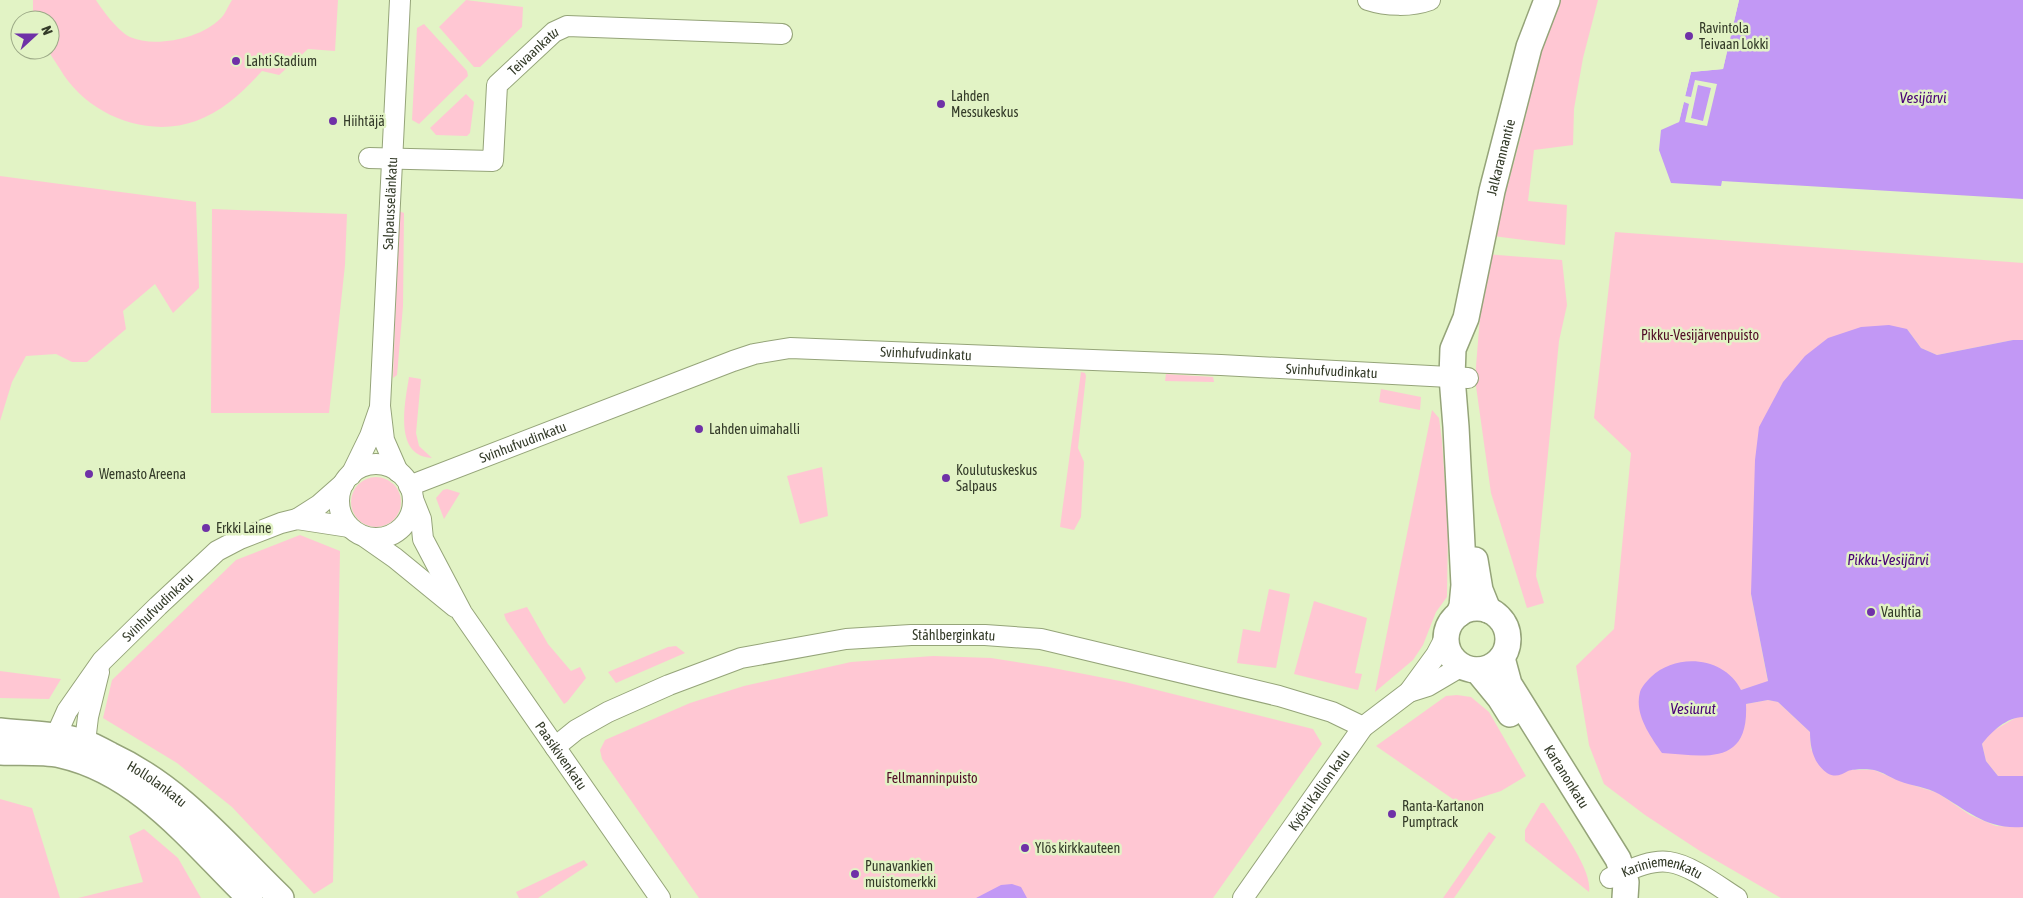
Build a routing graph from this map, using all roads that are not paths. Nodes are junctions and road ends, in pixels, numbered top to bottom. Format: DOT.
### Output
graph roads {
  1 [pos="400,0"];
  2 [pos="1368,0"];
  3 [pos="1430,0"];
  4 [pos="1547,0"];
  5 [pos="782,34"];
  6 [pos="369,158"];
  7 [pos="392,159"];
  8 [pos="1460,378"];
  9 [pos="380,406"];
  10 [pos="347,479"];
  11 [pos="407,486"];
  12 [pos="297,519"];
  13 [pos="357,532"];
  14 [pos="1488,610"];
  15 [pos="462,613"];
  16 [pos="1459,614"];
  17 [pos="1446,636"];
  18 [pos="1502,658"];
  19 [pos="102,661"];
  20 [pos="1469,668"];
  21 [pos="1408,692"];
  22 [pos="1363,727"];
  23 [pos="0,732"];
  24 [pos="52,745"];
  25 [pos="555,747"];
  26 [pos="81,751"];
  27 [pos="0,752"];
  28 [pos="1614,883"];
  29 [pos="259,896"];
  30 [pos="660,898"];
  31 [pos="1243,898"];
  32 [pos="1625,898"];
  33 [pos="1737,898"];
  1 -- 7 [label="street, Salpausselänkatu"];
  2 -- 3 [label="street"];
  4 -- 8 [label="main road, Jalkarannantie"];
  5 -- 7 [label="street, Teivaankatu"];
  6 -- 7 [label="street"];
  7 -- 9 [label="street, Salpausselänkatu"];
  8 -- 11 [label="street, Svinhufvudinkatu"];
  8 -- 14 [label="main road, Jalkarannantie"];
  8 -- 16 [label="main road, Jalkarannantie"];
  9 -- 10 [label="street, Salpausselänkatu"];
  9 -- 11 [label="street, Salpausselänkatu"];
  10 -- 11 [label="street"];
  10 -- 12 [label="street, Svinhufvudinkatu"];
  10 -- 13 [label="street"];
  11 -- 13 [label="street"];
  11 -- 15 [label="street, Paasikivenkatu"];
  12 -- 13 [label="street, Svinhufvudinkatu"];
  12 -- 19 [label="street, Svinhufvudinkatu"];
  13 -- 15 [label="street, Paasikivenkatu"];
  14 -- 16 [label="main road"];
  14 -- 18 [label="main road"];
  15 -- 25 [label="street, Paasikivenkatu"];
  16 -- 17 [label="main road"];
  17 -- 20 [label="main road"];
  17 -- 21 [label="street, Kyösti Kallion katu"];
  18 -- 20 [label="main road"];
  18 -- 28 [label="main road, Kartanonkatu"];
  19 -- 24 [label="street, Svinhufvudinkatu"];
  19 -- 26 [label="street"];
  20 -- 21 [label="street, Kyösti Kallion katu"];
  20 -- 28 [label="main road, Kartanonkatu"];
  21 -- 22 [label="street, Kyösti Kallion katu"];
  22 -- 25 [label="street, Ståhlberginkatu"];
  22 -- 31 [label="street, Kyösti Kallion katu"];
  23 -- 24 [label="main road, Hollolankatu"];
  24 -- 26 [label="main road, Hollolankatu"];
  24 -- 27 [label="main road, Hollolankatu"];
  25 -- 30 [label="street, Paasikivenkatu"];
  26 -- 29 [label="main road, Hollolankatu"];
  28 -- 32 [label="main road, Kartanonkatu"];
  28 -- 33 [label="street, Kariniemenkatu"];
}
